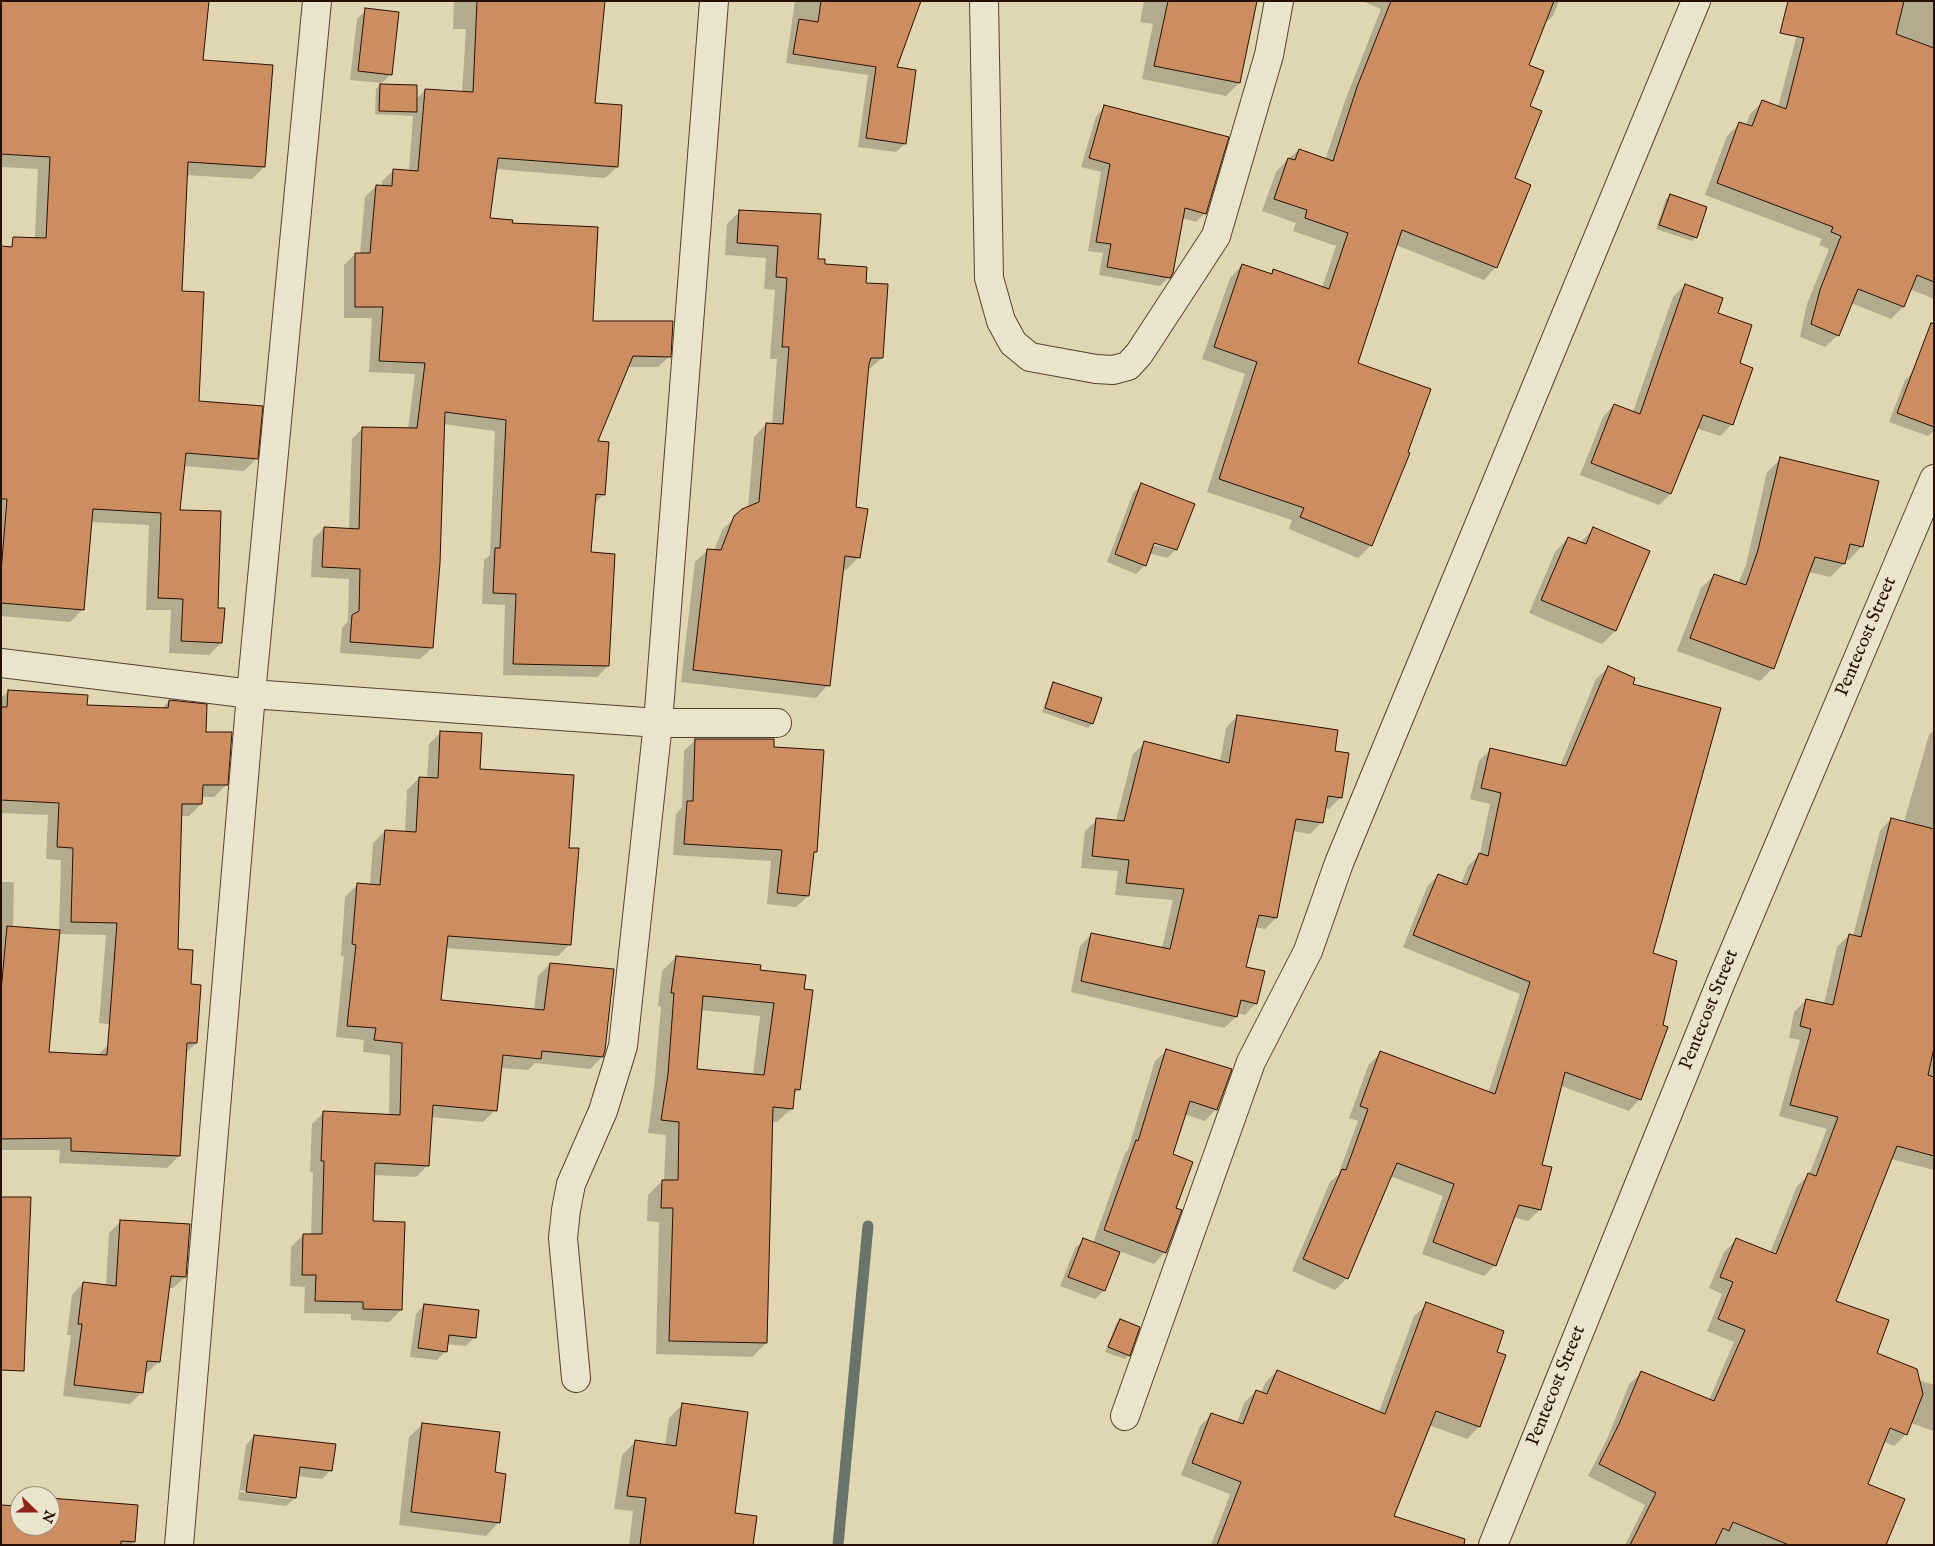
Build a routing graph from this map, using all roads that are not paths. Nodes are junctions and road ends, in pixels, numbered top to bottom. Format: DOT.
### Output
graph roads {
  1 [pos="317,1"];
  2 [pos="714,1"];
  3 [pos="984,1"];
  4 [pos="1278,1"];
  5 [pos="1696,1"];
  6 [pos="1934,479"];
  7 [pos="1,663"];
  8 [pos="251,694"];
  9 [pos="777,723"];
  10 [pos="658,724"];
  11 [pos="576,1378"];
  12 [pos="1125,1416"];
  13 [pos="179,1545"];
  14 [pos="1493,1545"];
  1 -- 8 [label="street"];
  2 -- 10 [label="street"];
  3 -- 4 [label="street"];
  5 -- 12 [label="street"];
  6 -- 14 [label="street, Pentecost Street"];
  7 -- 8 [label="street"];
  8 -- 10 [label="street"];
  8 -- 13 [label="street"];
  9 -- 10 [label="street"];
  10 -- 11 [label="street"];
}
